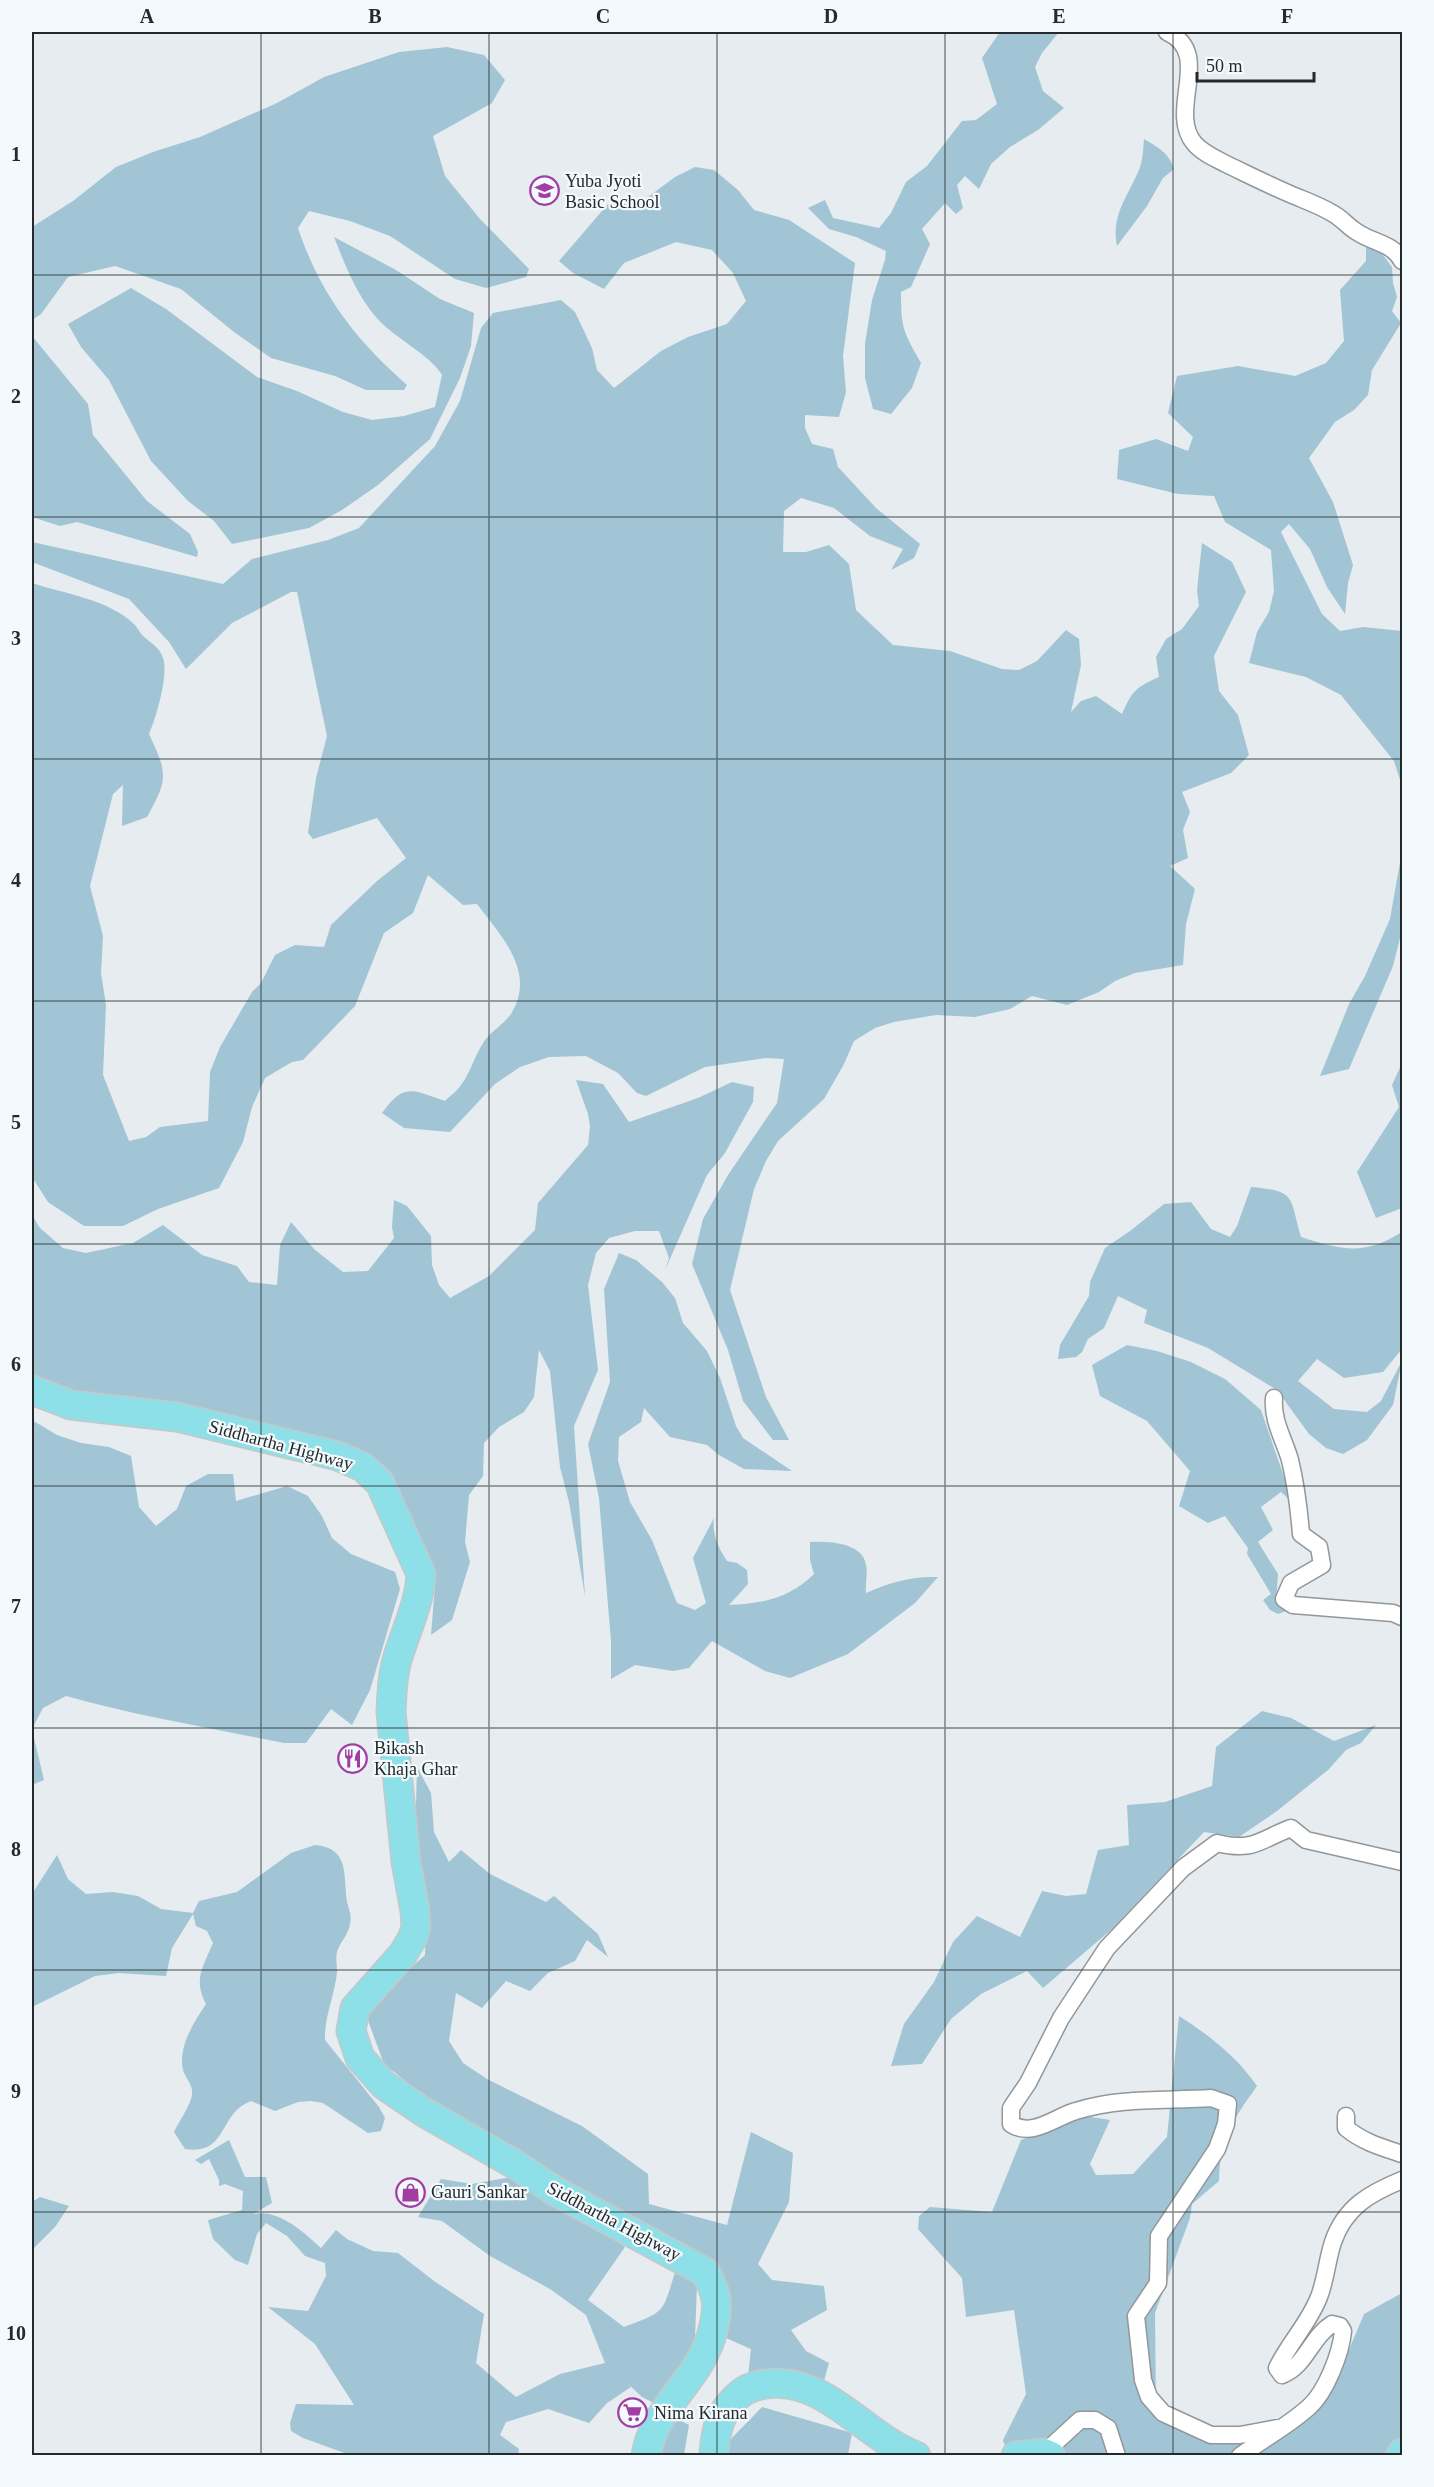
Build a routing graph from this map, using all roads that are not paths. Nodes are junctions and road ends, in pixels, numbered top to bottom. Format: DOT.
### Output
graph roads {
  1 [pos="1167,32"];
  2 [pos="1402,261"];
  3 [pos="32,1390"];
  4 [pos="1274,1398"];
  5 [pos="1402,1617"];
  6 [pos="1402,1862"];
  7 [pos="1346,2116"];
  8 [pos="1402,2154"];
  9 [pos="1402,2180"];
  10 [pos="1283,2427"];
  11 [pos="1048,2454"];
  12 [pos="646,2456"];
  13 [pos="714,2456"];
  14 [pos="916,2456"];
  15 [pos="1016,2456"];
  16 [pos="1117,2456"];
  17 [pos="1240,2456"];
  1 -- 2 [label="street"];
  3 -- 12 [label="highway, Siddhartha Highway"];
  4 -- 5 [label="street"];
  6 -- 10 [label="street"];
  7 -- 8 [label="street"];
  9 -- 10 [label="street"];
  10 -- 17 [label="street"];
  11 -- 15 [label="highway"];
  11 -- 16 [label="street"];
  13 -- 14 [label="highway"];
}
